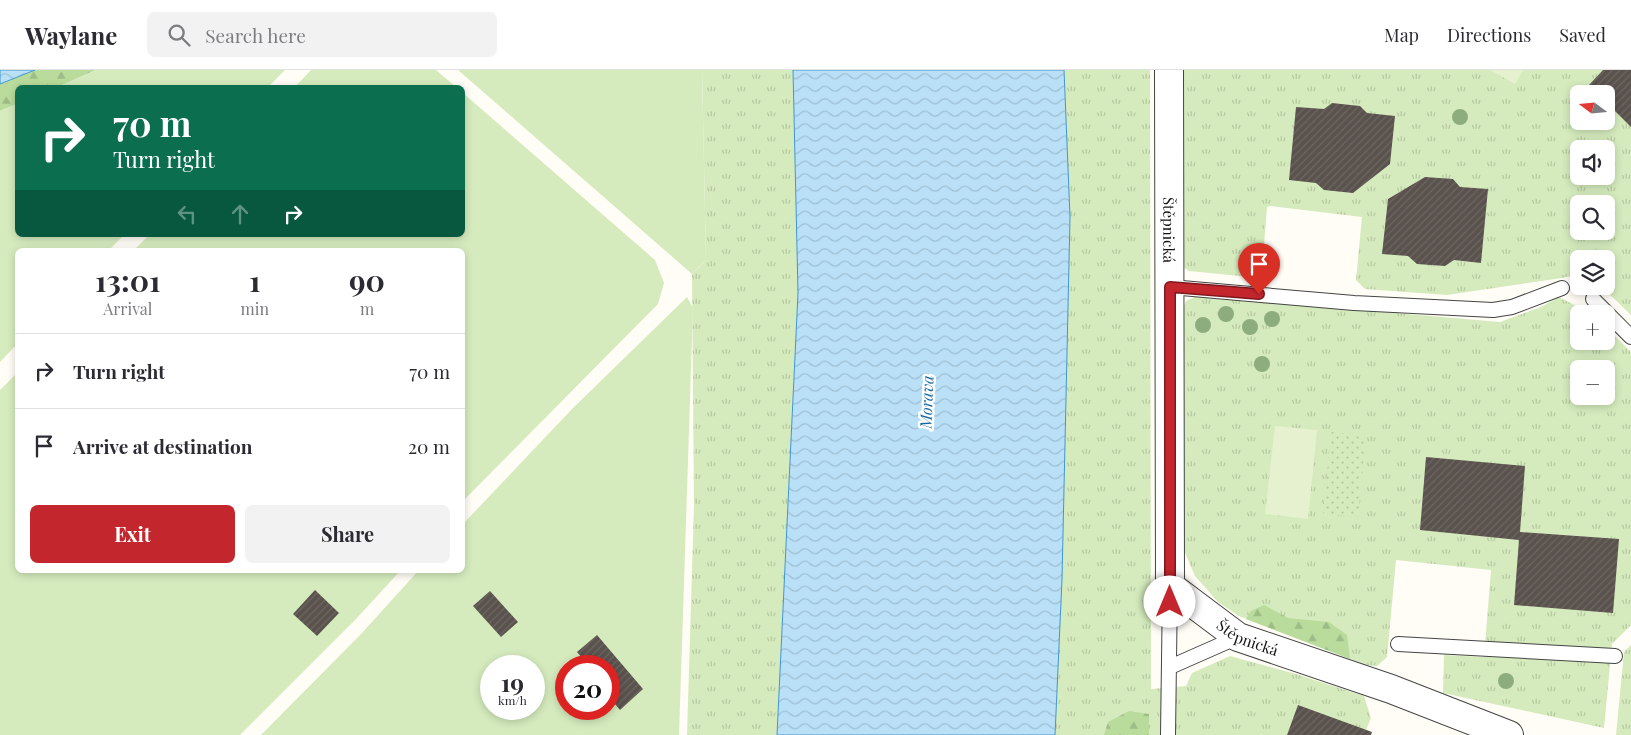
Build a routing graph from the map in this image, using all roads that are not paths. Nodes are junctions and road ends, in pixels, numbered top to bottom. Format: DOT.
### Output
graph roads {
  1 [pos="1169,70"];
  2 [pos="1170,287"];
  3 [pos="1562,288"];
  4 [pos="1593,299"];
  5 [pos="1631,338"];
  6 [pos="1170,586"];
  7 [pos="1238,637"];
  8 [pos="1398,644"];
  9 [pos="1615,656"];
  10 [pos="1170,667"];
  11 [pos="1168,735"];
  12 [pos="1509,735"];
  1 -- 2 [label="street, Štěpnická"];
  2 -- 3 [label="lane"];
  2 -- 6 [label="street, Štěpnická"];
  4 -- 5 [label="lane"];
  6 -- 7 [label="street, Štěpnická"];
  6 -- 10 [label="lane"];
  7 -- 10 [label="lane"];
  7 -- 12 [label="street, Štěpnická"];
  8 -- 9 [label="lane"];
  10 -- 11 [label="lane"];
}
